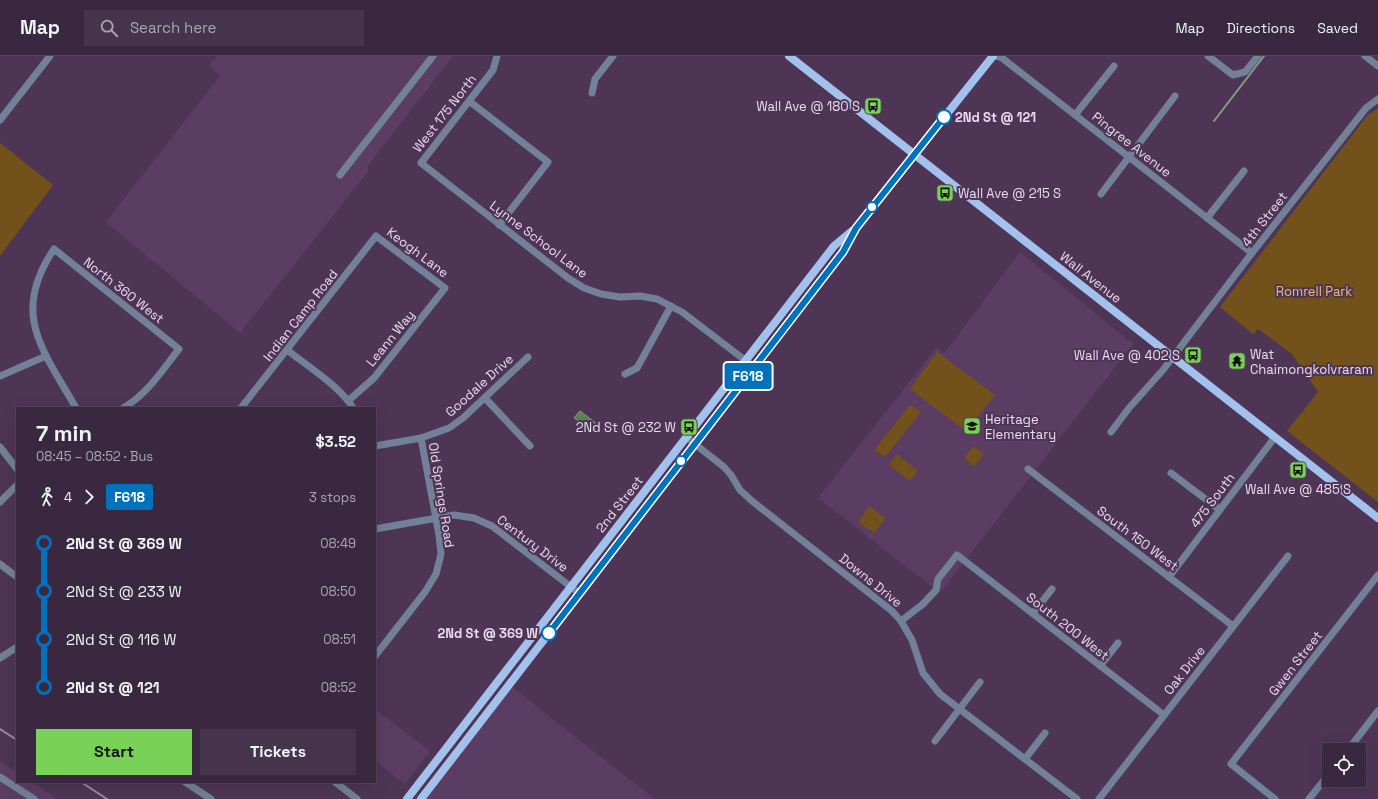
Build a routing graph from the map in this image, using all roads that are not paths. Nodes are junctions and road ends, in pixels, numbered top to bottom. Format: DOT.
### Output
graph roads {
  1 [pos="50,56"];
  2 [pos="433,56"];
  3 [pos="497,56"];
  4 [pos="613,56"];
  5 [pos="789,56"];
  6 [pos="993,56"];
  7 [pos="996,56"];
  8 [pos="1208,56"];
  9 [pos="1258,56"];
  10 [pos="1365,56"];
  11 [pos="1114,66"];
  12 [pos="1378,66"];
  13 [pos="592,93"];
  14 [pos="1175,96"];
  15 [pos="1378,99"];
  16 [pos="469,101"];
  17 [pos="3,111"];
  18 [pos="1075,115"];
  19 [pos="0,120"];
  20 [pos="914,154"];
  21 [pos="1129,157"];
  22 [pos="421,163"];
  23 [pos="1244,171"];
  24 [pos="340,175"];
  25 [pos="1101,194"];
  26 [pos="1207,218"];
  27 [pos="499,225"];
  28 [pos="856,228"];
  29 [pos="376,236"];
  30 [pos="1252,253"];
  31 [pos="445,288"];
  32 [pos="671,306"];
  33 [pos="287,350"];
  34 [pos="46,356"];
  35 [pos="528,357"];
  36 [pos="1173,358"];
  37 [pos="745,360"];
  38 [pos="754,367"];
  39 [pos="625,374"];
  40 [pos="0,376"];
  41 [pos="485,398"];
  42 [pos="349,400"];
  43 [pos="75,407"];
  44 [pos="125,407"];
  45 [pos="243,407"];
  46 [pos="352,407"];
  47 [pos="1111,432"];
  48 [pos="686,437"];
  49 [pos="1275,437"];
  50 [pos="421,438"];
  51 [pos="695,444"];
  52 [pos="376,446"];
  53 [pos="530,446"];
  54 [pos="0,447"];
  55 [pos="16,468"];
  56 [pos="1028,469"];
  57 [pos="1170,473"];
  58 [pos="16,486"];
  59 [pos="0,502"];
  60 [pos="1220,510"];
  61 [pos="435,518"];
  62 [pos="1378,518"];
  63 [pos="376,529"];
  64 [pos="1288,556"];
  65 [pos="0,564"];
  66 [pos="1378,575"];
  67 [pos="16,576"];
  68 [pos="1169,577"];
  69 [pos="571,587"];
  70 [pos="1052,589"];
  71 [pos="580,593"];
  72 [pos="1033,613"];
  73 [pos="901,621"];
  74 [pos="1233,626"];
  75 [pos="1118,642"];
  76 [pos="376,643"];
  77 [pos="16,648"];
  78 [pos="382,648"];
  79 [pos="376,655"];
  80 [pos="0,658"];
  81 [pos="1100,666"];
  82 [pos="980,682"];
  83 [pos="960,709"];
  84 [pos="1378,711"];
  85 [pos="1164,716"];
  86 [pos="1045,733"];
  87 [pos="935,741"];
  88 [pos="1353,743"];
  89 [pos="1025,759"];
  90 [pos="0,777"];
  91 [pos="187,783"];
  92 [pos="336,783"];
  93 [pos="1322,783"];
  94 [pos="349,793"];
  95 [pos="34,799"];
  96 [pos="211,799"];
  97 [pos="344,799"];
  98 [pos="358,799"];
  99 [pos="407,799"];
  100 [pos="421,799"];
  101 [pos="1077,799"];
  102 [pos="1099,799"];
  103 [pos="1275,799"];
  104 [pos="1310,799"];
  1 -- 17 [label="street"];
  2 -- 24 [label="street"];
  3 -- 16 [label="street, West 175 North"];
  4 -- 13 [label="street"];
  5 -- 20 [label="main road, Wall Avenue"];
  6 -- 20 [label="main road, 2nd Street"];
  7 -- 18 [label="street, Pingree Avenue"];
  8 -- 9 [label="street"];
  10 -- 12 [label="street"];
  11 -- 18 [label="street"];
  14 -- 21 [label="street"];
  15 -- 30 [label="street, 4th Street"];
  16 -- 22 [label="street, West 175 North"];
  16 -- 27 [label="street"];
  17 -- 19 [label="street"];
  18 -- 21 [label="street, Pingree Avenue"];
  20 -- 28 [label="main road, 2nd Street"];
  20 -- 36 [label="main road, Wall Avenue"];
  21 -- 25 [label="street"];
  21 -- 26 [label="street, Pingree Avenue"];
  22 -- 27 [label="street, Lynne School Lane"];
  23 -- 26 [label="street"];
  26 -- 30 [label="street, Pingree Avenue"];
  27 -- 32 [label="street, Lynne School Lane"];
  28 -- 37 [label="main road, 2nd Street"];
  28 -- 38 [label="main road, 2nd Street"];
  29 -- 31 [label="street, Keogh Lane"];
  29 -- 33 [label="street, Indian Camp Road"];
  30 -- 36 [label="street, 4th Street"];
  31 -- 42 [label="street, Leann Way"];
  32 -- 37 [label="street, Lynne School Lane"];
  32 -- 39 [label="street"];
  33 -- 42 [label="street"];
  33 -- 45 [label="street, Indian Camp Road"];
  34 -- 40 [label="street"];
  34 -- 43 [label="street"];
  34 -- 44 [label="street, North 360 West"];
  35 -- 41 [label="street, Goodale Drive"];
  36 -- 47 [label="street, 4th Street"];
  36 -- 49 [label="main road, Wall Avenue"];
  37 -- 38 [label="street, Lynne School Lane"];
  37 -- 48 [label="main road, 2nd Street"];
  38 -- 51 [label="main road, 2nd Street"];
  41 -- 50 [label="street, Goodale Drive"];
  41 -- 53 [label="street"];
  42 -- 46 [label="street"];
  48 -- 51 [label="street, Downs Drive"];
  48 -- 69 [label="main road, 2nd Street"];
  49 -- 60 [label="street, 475 South"];
  49 -- 62 [label="main road, Wall Avenue"];
  50 -- 52 [label="street, Goodale Drive"];
  50 -- 61 [label="street, Old Springs Road"];
  51 -- 71 [label="main road, 2nd Street"];
  51 -- 73 [label="street, Downs Drive"];
  54 -- 55 [label="street"];
  56 -- 68 [label="street, South 150 West"];
  57 -- 60 [label="street"];
  58 -- 59 [label="street"];
  60 -- 68 [label="street, 475 South"];
  61 -- 63 [label="street, Century Drive"];
  61 -- 69 [label="street, Century Drive"];
  61 -- 78 [label="street, Old Springs Road"];
  64 -- 74 [label="street, Oak Drive"];
  65 -- 67 [label="street"];
  66 -- 103 [label="street, Gwen Street"];
  68 -- 74 [label="street, South 150 West"];
  69 -- 71 [label="street, Century Drive"];
  69 -- 99 [label="main road, 2nd Street"];
  70 -- 72 [label="street"];
  71 -- 100 [label="main road, 2nd Street"];
  72 -- 73 [label="street, South 200 West"];
  72 -- 81 [label="street, South 200 West"];
  73 -- 83 [label="street, Downs Drive"];
  74 -- 85 [label="street, Oak Drive"];
  75 -- 81 [label="street"];
  76 -- 78 [label="street"];
  77 -- 80 [label="street"];
  78 -- 79 [label="street, Old Springs Road"];
  81 -- 85 [label="street, South 200 West"];
  82 -- 83 [label="street"];
  83 -- 87 [label="street"];
  83 -- 89 [label="street, Downs Drive"];
  84 -- 88 [label="street"];
  85 -- 102 [label="street, Oak Drive"];
  86 -- 89 [label="street"];
  89 -- 101 [label="street, Downs Drive"];
  90 -- 95 [label="street"];
  91 -- 96 [label="street"];
  92 -- 94 [label="street"];
  93 -- 104 [label="street"];
  94 -- 97 [label="street"];
  94 -- 98 [label="street"];
}
